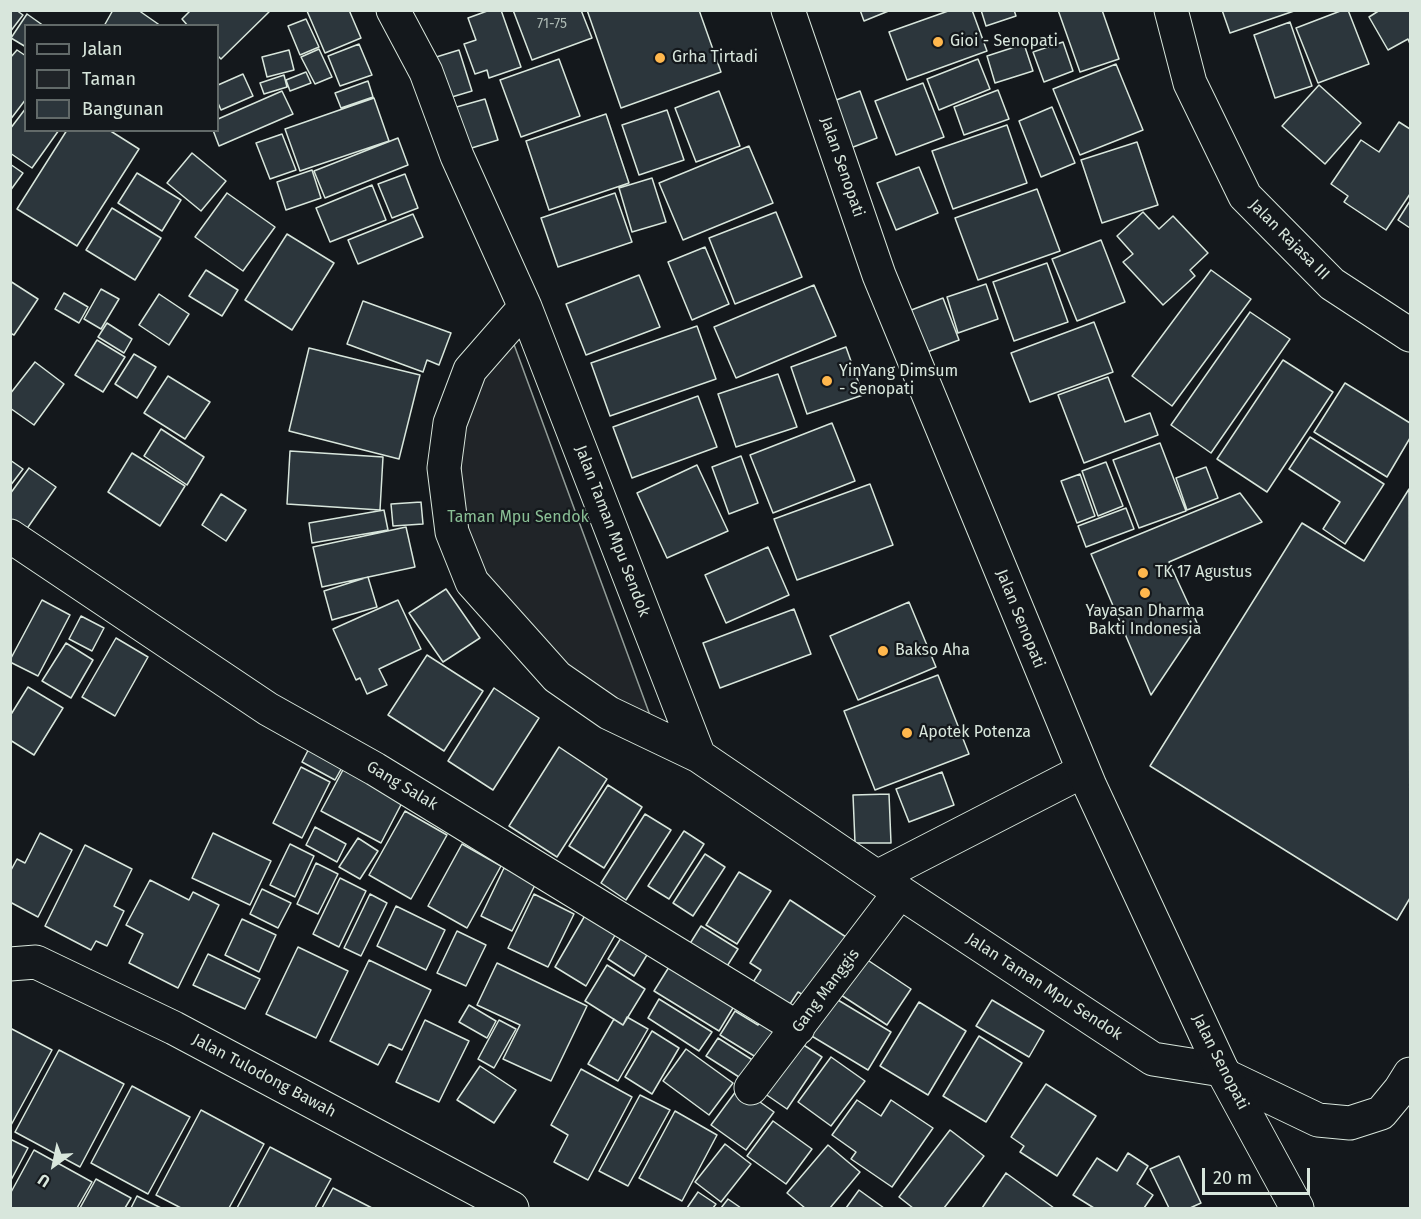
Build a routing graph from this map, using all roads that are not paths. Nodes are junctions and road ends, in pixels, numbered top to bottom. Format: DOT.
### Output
graph roads {
  1 [pos="393,10"];
  2 [pos="788,10"];
  3 [pos="1171,10"];
  4 [pos="525,307"];
  5 [pos="1410,335"];
  6 [pos="10,536"];
  7 [pos="699,756"];
  8 [pos="1083,771"];
  9 [pos="889,885"];
  10 [pos="10,964"];
  11 [pos="798,1028"];
  12 [pos="1224,1073"];
  13 [pos="1410,1074"];
  14 [pos="751,1088"];
  15 [pos="1296,1208"];
  16 [pos="512,1209"];
  1 -- 4 [label="street, Jalan Taman Mpu Sendok"];
  2 -- 8 [label="street, Jalan Senopati"];
  3 -- 5 [label="street, Jalan Rajasa III"];
  4 -- 7 [label="street, Jalan Taman Mpu Sendok"];
  4 -- 7 [label="street, Jalan Taman Mpu Sendok"];
  6 -- 11 [label="street, Gang Salak"];
  7 -- 9 [label="street, Jalan Taman Mpu Sendok"];
  8 -- 9 [label="street"];
  8 -- 12 [label="street, Jalan Senopati"];
  9 -- 11 [label="street, Gang Manggis"];
  9 -- 12 [label="street, Jalan Taman Mpu Sendok"];
  10 -- 16 [label="street, Jalan Tulodong Bawah"];
  11 -- 14 [label="street, Gang Manggis"];
  12 -- 13 [label="street, Jalan Taman Mpu Sendok"];
  12 -- 15 [label="street, Jalan Senopati"];
}
